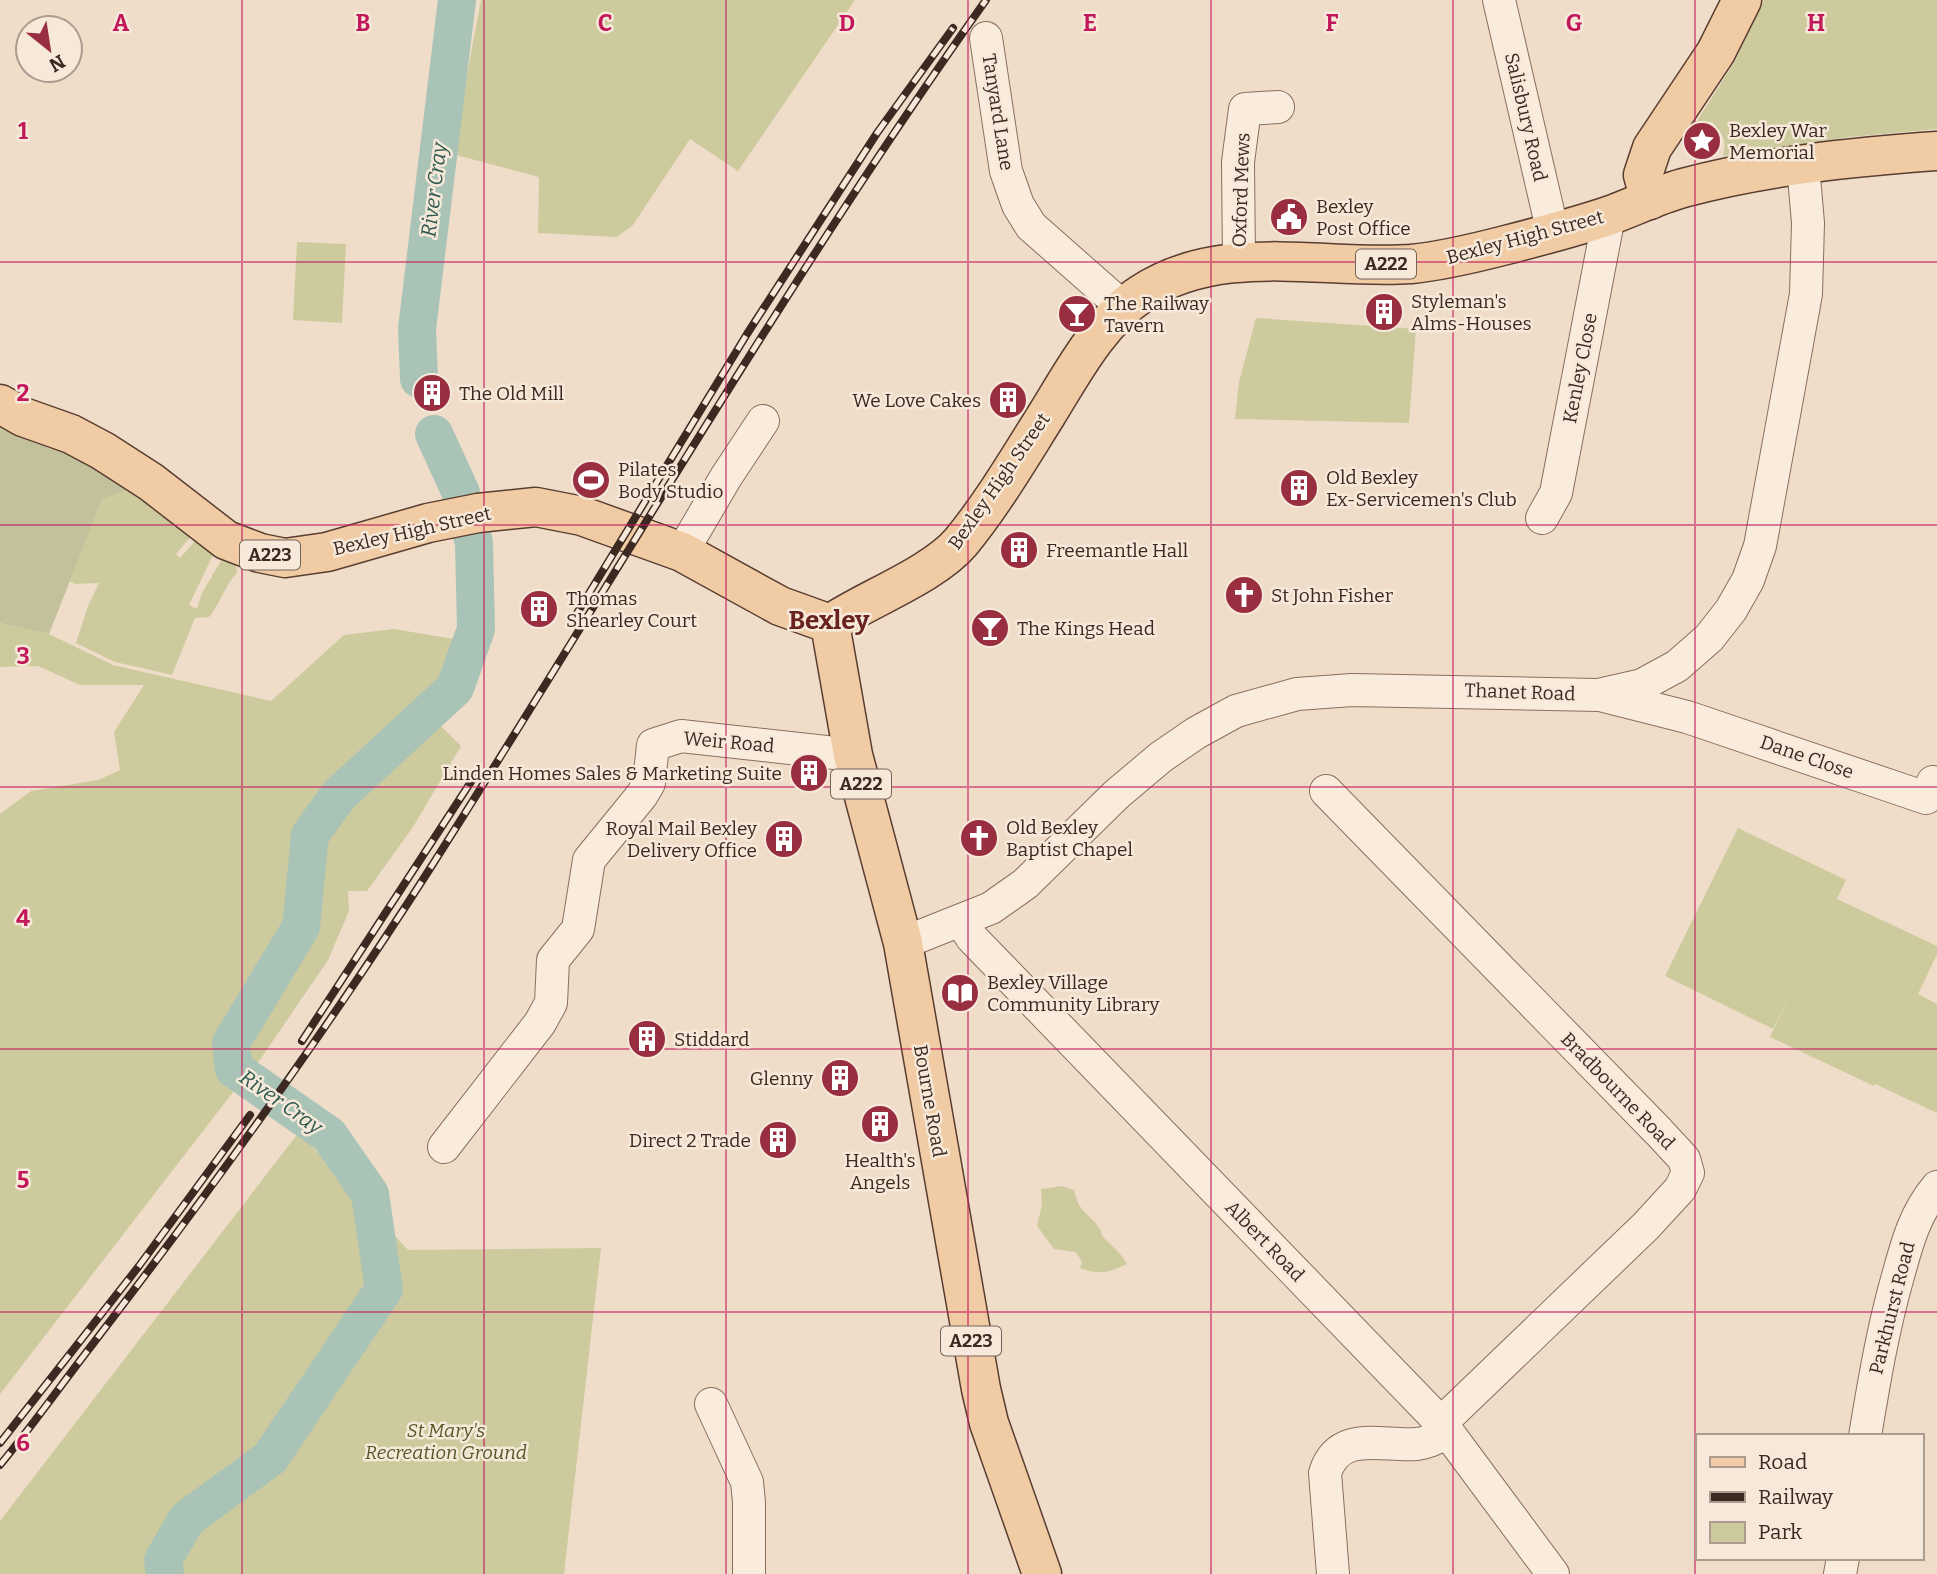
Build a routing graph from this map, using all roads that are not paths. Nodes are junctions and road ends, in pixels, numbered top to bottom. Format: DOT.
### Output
graph roads {
  1 [pos="1499,0"];
  2 [pos="1742,0"];
  3 [pos="986,37"];
  4 [pos="1278,107"];
  5 [pos="1937,151"];
  6 [pos="1803,165"];
  7 [pos="1665,194"];
  8 [pos="1609,216"];
  9 [pos="1553,233"];
  10 [pos="1239,262"];
  11 [pos="1124,308"];
  12 [pos="0,404"];
  13 [pos="763,421"];
  14 [pos="1542,518"];
  15 [pos="682,552"];
  16 [pos="830,624"];
  17 [pos="1677,666"];
  18 [pos="1598,695"];
  19 [pos="1687,717"];
  20 [pos="853,755"];
  21 [pos="1326,791"];
  22 [pos="1927,798"];
  23 [pos="961,921"];
  24 [pos="903,943"];
  25 [pos="444,1147"];
  26 [pos="1937,1187"];
  27 [pos="711,1403"];
  28 [pos="1444,1427"];
  29 [pos="1865,1434"];
  30 [pos="748,1574"];
  31 [pos="1042,1574"];
  32 [pos="1333,1574"];
  33 [pos="1553,1574"];
  1 -- 9 [label="street, Salisbury Road"];
  2 -- 7 [label="main road"];
  3 -- 11 [label="street, Tanyard Lane"];
  4 -- 10 [label="street, Oxford Mews"];
  5 -- 6 [label="main road, Bexley High Street"];
  6 -- 7 [label="main road, Bexley High Street"];
  6 -- 17 [label="street, Thanet Road"];
  7 -- 8 [label="main road, Bexley High Street / A222"];
  8 -- 9 [label="main road, Bexley High Street / A222"];
  8 -- 14 [label="street, Kenley Close"];
  9 -- 10 [label="main road, Bexley High Street / A222"];
  10 -- 11 [label="main road, Bexley High Street / A222"];
  11 -- 16 [label="main road, Bexley High Street / A222"];
  12 -- 15 [label="main road, Bexley High Street / A223"];
  13 -- 15 [label="street"];
  15 -- 16 [label="main road, Bexley High Street / A223"];
  16 -- 20 [label="main road, Bourne Road / A222"];
  17 -- 18 [label="street, Thanet Road"];
  17 -- 19 [label="street"];
  18 -- 19 [label="street, Dane Close"];
  18 -- 23 [label="street, Thanet Road"];
  19 -- 22 [label="street, Dane Close"];
  20 -- 24 [label="main road, Bourne Road / A222"];
  20 -- 25 [label="street, Weir Road"];
  21 -- 28 [label="street, Bradbourne Road"];
  23 -- 24 [label="street, Thanet Road"];
  23 -- 28 [label="street, Albert Road"];
  24 -- 31 [label="main road, Bourne Road / A223"];
  26 -- 29 [label="street, Parkhurst Road"];
  27 -- 30 [label="street"];
  28 -- 32 [label="street"];
  28 -- 33 [label="street, Albert Road"];
}
